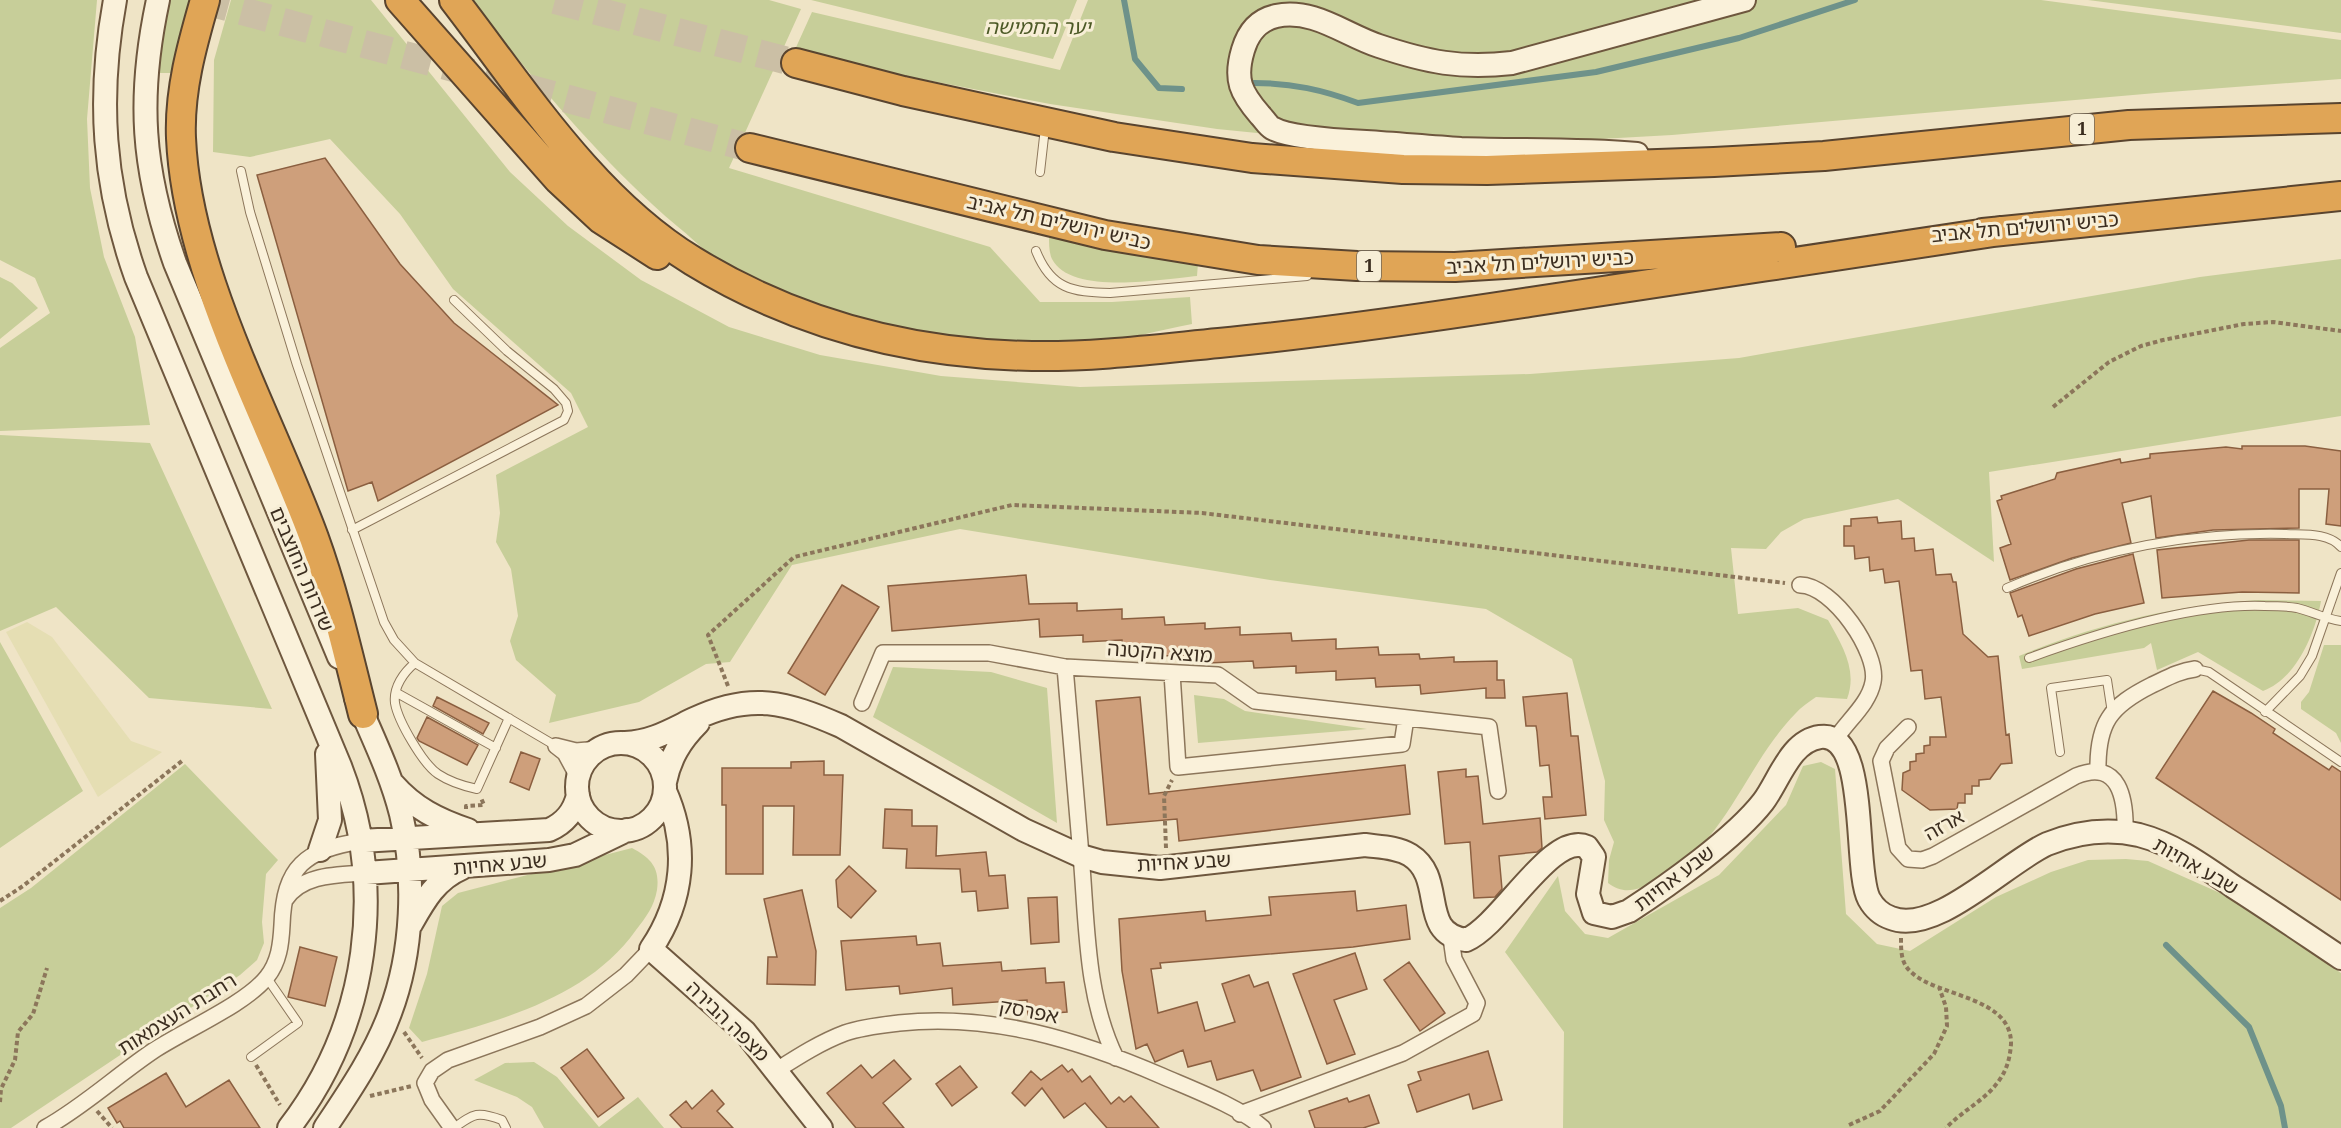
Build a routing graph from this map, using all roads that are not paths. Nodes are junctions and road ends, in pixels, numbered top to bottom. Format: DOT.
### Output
graph roads {
  1 [pos="115,0"];
  2 [pos="158,0"];
  3 [pos="205,0"];
  4 [pos="400,0"];
  5 [pos="454,0"];
  6 [pos="1744,0"];
  7 [pos="796,63"];
  8 [pos="2341,118"];
  9 [pos="1045,123"];
  10 [pos="750,148"];
  11 [pos="1714,162"];
  12 [pos="241,171"];
  13 [pos="1040,172"];
  14 [pos="2341,196"];
  15 [pos="2000,231"];
  16 [pos="1036,251"];
  17 [pos="1406,267"];
  18 [pos="1323,274"];
  19 [pos="1311,275"];
  20 [pos="454,300"];
  21 [pos="834,326"];
  22 [pos="352,530"];
  23 [pos="2341,548"];
  24 [pos="2341,573"];
  25 [pos="1800,585"];
  26 [pos="2007,588"];
  27 [pos="2326,619"];
  28 [pos="2341,621"];
  29 [pos="2029,658"];
  30 [pos="415,663"];
  31 [pos="1065,667"];
  32 [pos="2195,669"];
  33 [pos="1172,673"];
  34 [pos="397,693"];
  35 [pos="862,703"];
  36 [pos="710,712"];
  37 [pos="2265,712"];
  38 [pos="2112,713"];
  39 [pos="363,714"];
  40 [pos="509,718"];
  41 [pos="1406,718"];
  42 [pos="1908,727"];
  43 [pos="326,732"];
  44 [pos="1836,740"];
  45 [pos="625,743"];
  46 [pos="556,746"];
  47 [pos="496,748"];
  48 [pos="599,749"];
  49 [pos="2060,752"];
  50 [pos="2341,762"];
  51 [pos="2098,772"];
  52 [pos="389,779"];
  53 [pos="578,786"];
  54 [pos="665,786"];
  55 [pos="1498,791"];
  56 [pos="634,828"];
  57 [pos="2125,833"];
  58 [pos="487,835"];
  59 [pos="406,837"];
  60 [pos="361,841"];
  61 [pos="320,850"];
  62 [pos="1081,856"];
  63 [pos="466,867"];
  64 [pos="408,870"];
  65 [pos="679,871"];
  66 [pos="366,873"];
  67 [pos="283,903"];
  68 [pos="408,931"];
  69 [pos="1451,938"];
  70 [pos="651,949"];
  71 [pos="2341,958"];
  72 [pos="267,978"];
  73 [pos="251,1057"];
  74 [pos="1116,1058"];
  75 [pos="777,1070"];
  76 [pos="1240,1114"];
  77 [pos="291,1126"];
  78 [pos="45,1128"];
  79 [pos="325,1128"];
  80 [pos="453,1128"];
  81 [pos="506,1128"];
  82 [pos="821,1128"];
  83 [pos="1263,1128"];
  1 -- 43 [label="main road"];
  2 -- 39 [label="main road, שדרות החוצבים"];
  3 -- 39 [label="highway"];
  4 -- 21 [label="highway"];
  5 -- 21 [label="highway"];
  6 -- 11 [label="main road"];
  7 -- 9 [label="highway, 1"];
  8 -- 11 [label="highway, 1"];
  9 -- 11 [label="highway, 1"];
  9 -- 13 [label="lane"];
  10 -- 17 [label="highway, כביש ירושלים תל אביב / 1"];
  12 -- 22 [label="lane"];
  14 -- 15 [label="highway, כביש ירושלים תל אביב / 1"];
  15 -- 17 [label="highway, כביש ירושלים תל אביב / 1"];
  15 -- 21 [label="highway"];
  16 -- 19 [label="lane"];
  17 -- 18 [label="lane"];
  20 -- 22 [label="lane"];
  22 -- 30 [label="lane"];
  23 -- 26 [label="lane"];
  24 -- 27 [label="lane"];
  25 -- 44 [label="street"];
  27 -- 28 [label="lane"];
  27 -- 29 [label="lane"];
  27 -- 37 [label="lane"];
  30 -- 34 [label="lane"];
  30 -- 40 [label="lane"];
  31 -- 33 [label="street, מוצא הקטנה"];
  31 -- 35 [label="street, מוצא הקטנה"];
  31 -- 62 [label="street"];
  32 -- 37 [label="lane"];
  32 -- 38 [label="street"];
  33 -- 41 [label="street, מוצא הקטנה"];
  33 -- 41 [label="street"];
  34 -- 47 [label="lane"];
  34 -- 47 [label="lane"];
  36 -- 45 [label="main road, שבע אחיות"];
  36 -- 54 [label="main road, שבע אחיות"];
  36 -- 62 [label="main road, שבע אחיות"];
  37 -- 50 [label="lane"];
  38 -- 49 [label="lane"];
  38 -- 51 [label="street"];
  39 -- 52 [label="main road, שדרות החוצבים"];
  40 -- 46 [label="lane"];
  40 -- 47 [label="lane"];
  41 -- 55 [label="street, מוצא הקטנה"];
  42 -- 51 [label="street, ארזה"];
  43 -- 60 [label="main road"];
  43 -- 61 [label="main road"];
  44 -- 57 [label="main road, שבע אחיות"];
  44 -- 69 [label="main road, שבע אחיות"];
  45 -- 48 [label="main road"];
  45 -- 54 [label="main road"];
  46 -- 48 [label="street"];
  46 -- 53 [label="street"];
  48 -- 53 [label="main road"];
  51 -- 57 [label="street"];
  52 -- 58 [label="main road"];
  52 -- 59 [label="main road, שדרות החוצבים"];
  53 -- 56 [label="main road"];
  53 -- 58 [label="main road, שבע אחיות"];
  54 -- 56 [label="main road"];
  54 -- 65 [label="main road"];
  56 -- 63 [label="main road, שבע אחיות"];
  56 -- 65 [label="main road"];
  57 -- 71 [label="main road, שבע אחיות"];
  58 -- 59 [label="main road, שבע אחיות"];
  59 -- 60 [label="main road, שבע אחיות"];
  59 -- 64 [label="main road, שדרות החוצבים"];
  60 -- 61 [label="street, רחבת העצמאות"];
  60 -- 66 [label="main road"];
  61 -- 67 [label="street, רחבת העצמאות"];
  62 -- 69 [label="main road, שבע אחיות"];
  62 -- 74 [label="street"];
  63 -- 64 [label="main road, שבע אחיות"];
  63 -- 68 [label="main road"];
  64 -- 66 [label="main road, שבע אחיות"];
  64 -- 68 [label="main road, שדרות החוצבים"];
  65 -- 70 [label="main road"];
  66 -- 67 [label="street"];
  66 -- 77 [label="main road"];
  67 -- 72 [label="street, רחבת העצמאות"];
  68 -- 79 [label="main road, שדרות החוצבים"];
  69 -- 76 [label="street"];
  70 -- 75 [label="main road, מצפה הבירה"];
  70 -- 80 [label="street"];
  72 -- 73 [label="lane"];
  72 -- 78 [label="street, רחבת העצמאות"];
  74 -- 75 [label="street, אפרסק"];
  74 -- 76 [label="street, אפרסק"];
  75 -- 82 [label="main road, מצפה הבירה"];
  76 -- 83 [label="street, אפרסק"];
  80 -- 81 [label="lane"];
}
